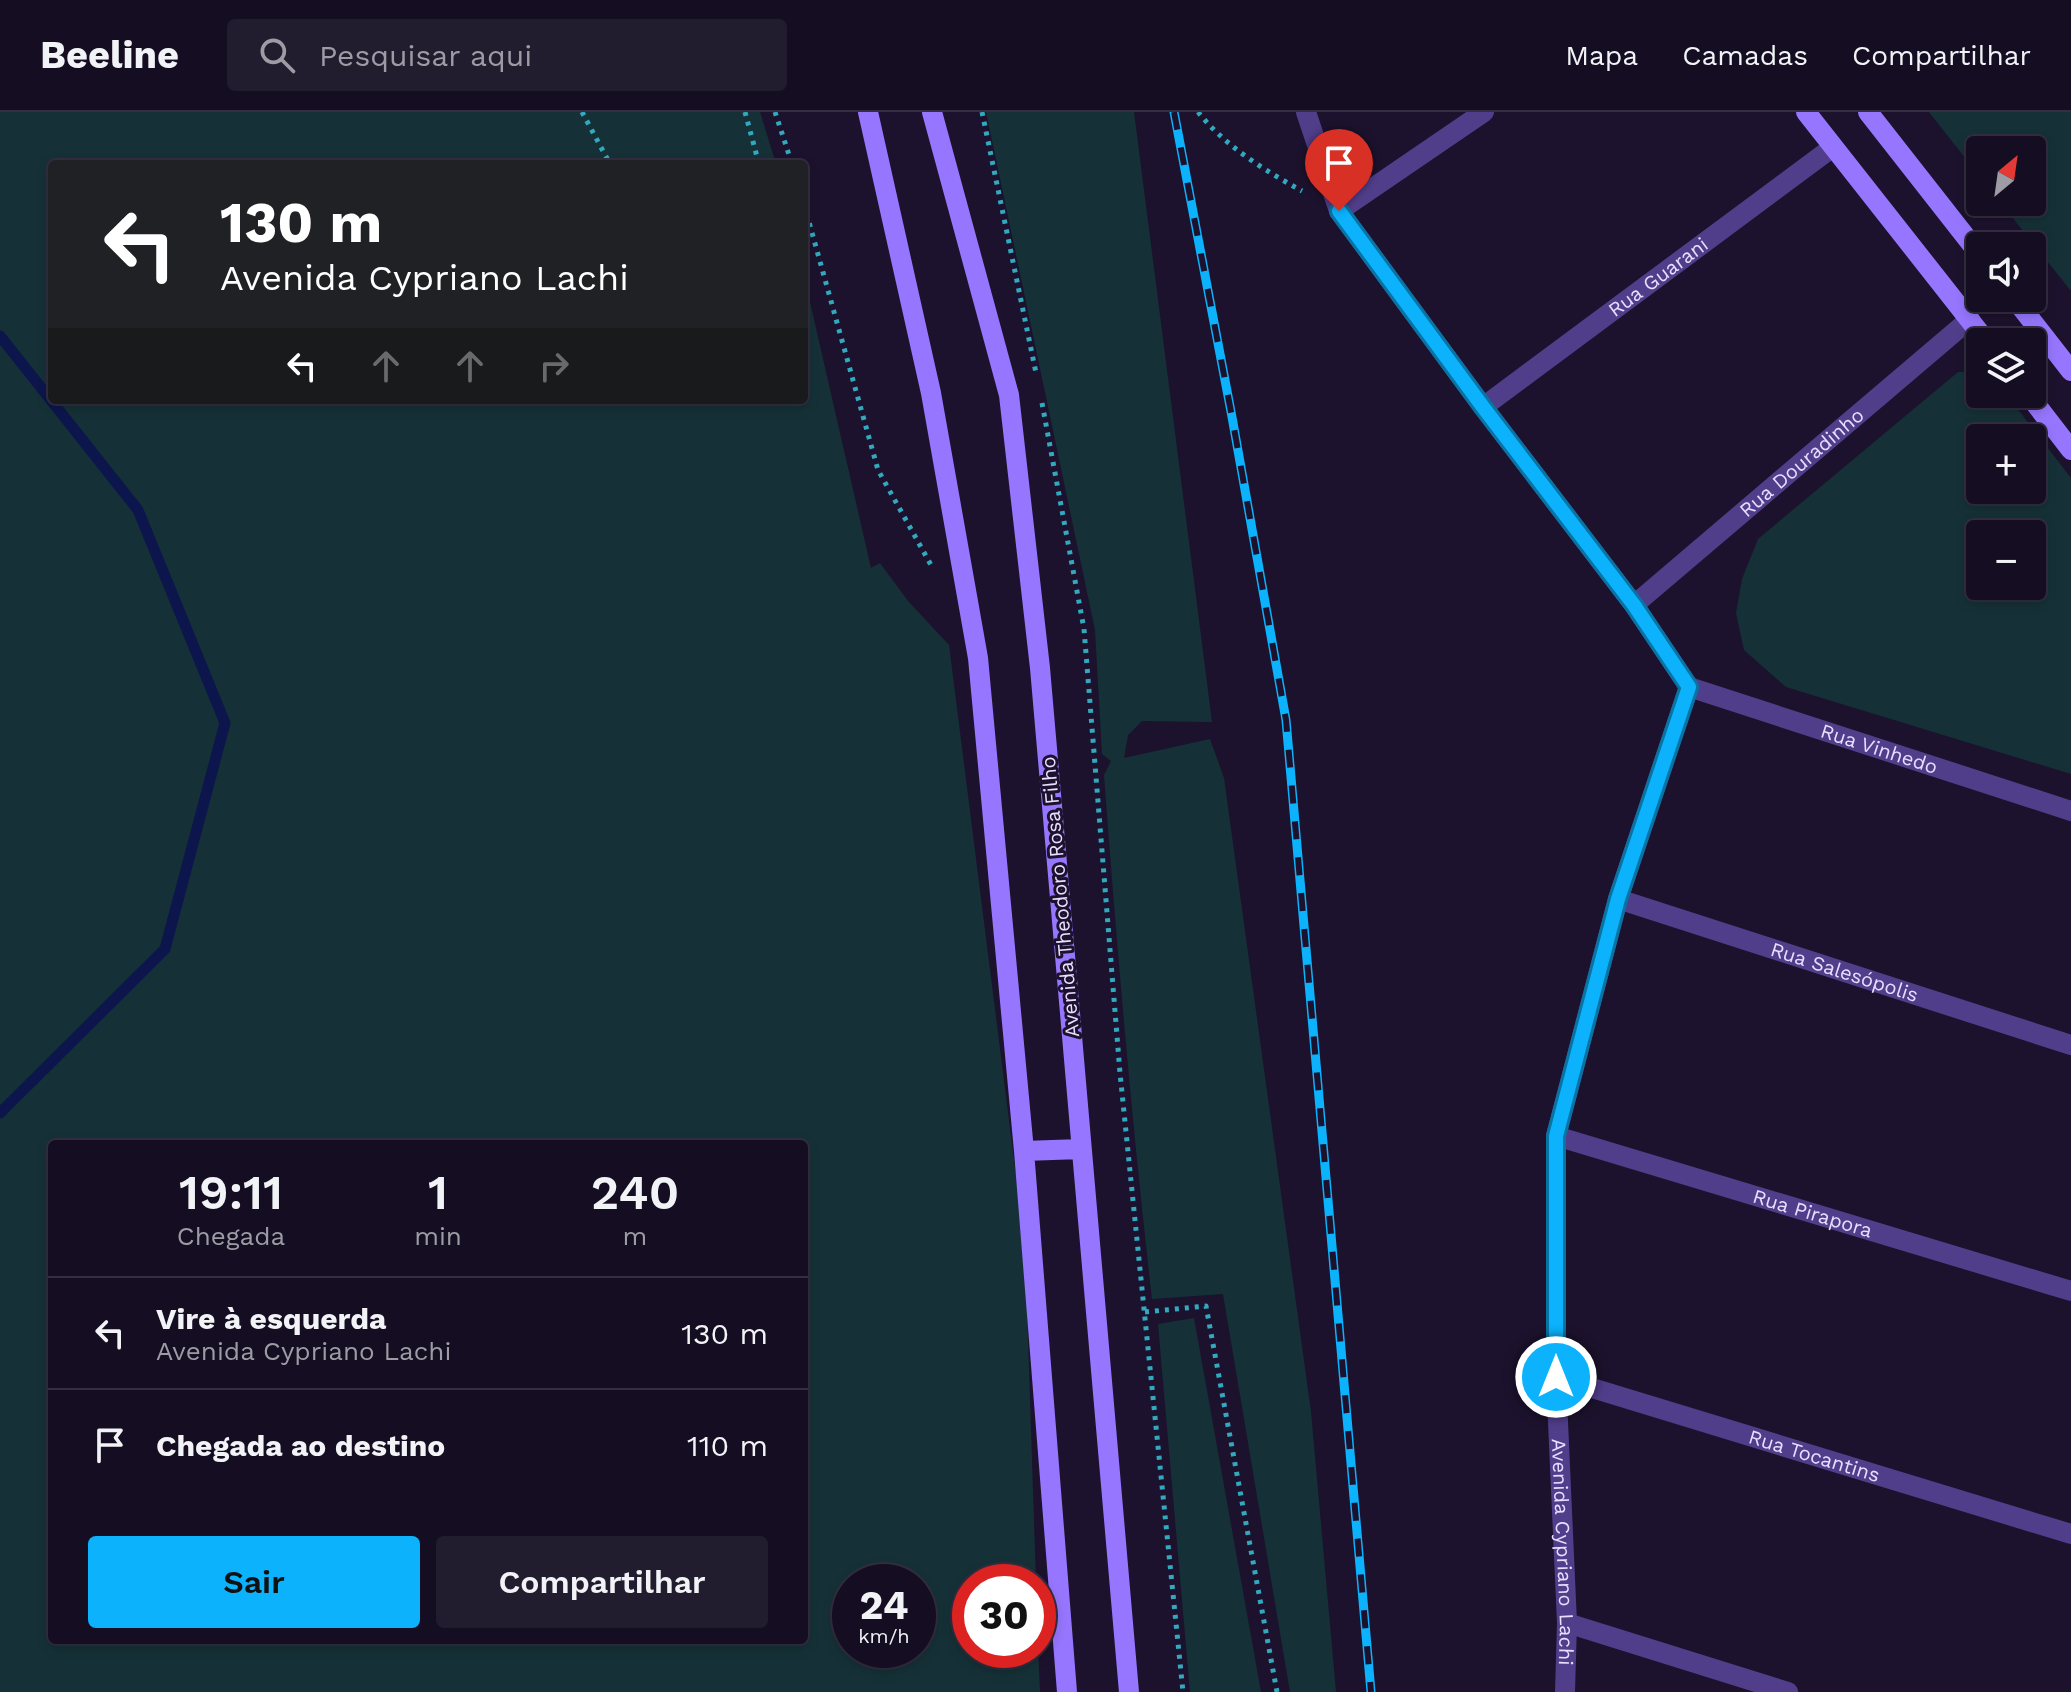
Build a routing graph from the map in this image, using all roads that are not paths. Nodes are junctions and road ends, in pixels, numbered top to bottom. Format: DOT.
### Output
graph roads {
  1 [pos="868,112"];
  2 [pos="932,112"];
  3 [pos="1306,112"];
  4 [pos="1484,112"];
  5 [pos="1806,112"];
  6 [pos="1868,112"];
  7 [pos="1833,147"];
  8 [pos="1339,211"];
  9 [pos="1966,237"];
  10 [pos="2025,312"];
  11 [pos="1970,319"];
  12 [pos="1977,328"];
  13 [pos="2071,371"];
  14 [pos="1483,407"];
  15 [pos="2039,408"];
  16 [pos="2071,450"];
  17 [pos="1634,605"];
  18 [pos="1689,687"];
  19 [pos="2071,811"];
  20 [pos="1618,899"];
  21 [pos="2071,1045"];
  22 [pos="1556,1136"];
  23 [pos="1081,1149"];
  24 [pos="1024,1151"];
  25 [pos="2071,1291"];
  26 [pos="1556,1377"];
  27 [pos="2071,1534"];
  28 [pos="1567,1623"];
  29 [pos="1067,1692"];
  30 [pos="1129,1692"];
  31 [pos="1565,1692"];
  32 [pos="1788,1692"];
  1 -- 24 [label="main road"];
  2 -- 23 [label="main road, Avenida Theodoro Rosa Filho"];
  3 -- 8 [label="street"];
  4 -- 8 [label="street"];
  5 -- 7 [label="main road"];
  6 -- 9 [label="main road"];
  7 -- 11 [label="main road"];
  7 -- 14 [label="street, Rua Guarani"];
  8 -- 14 [label="street"];
  10 -- 13 [label="main road"];
  11 -- 12 [label="main road"];
  11 -- 17 [label="street, Rua Douradinho"];
  14 -- 17 [label="street"];
  15 -- 16 [label="main road"];
  17 -- 18 [label="street"];
  18 -- 19 [label="street, Rua Vinhedo"];
  18 -- 20 [label="street, Avenida Cypriano Lachi"];
  20 -- 21 [label="street, Rua Salesópolis"];
  20 -- 22 [label="street, Avenida Cypriano Lachi"];
  22 -- 25 [label="street, Rua Pirapora"];
  22 -- 26 [label="street, Avenida Cypriano Lachi"];
  23 -- 24 [label="main road"];
  23 -- 30 [label="main road, Avenida Theodoro Rosa Filho"];
  24 -- 29 [label="main road"];
  26 -- 27 [label="street, Rua Tocantins"];
  26 -- 28 [label="street, Avenida Cypriano Lachi"];
  28 -- 31 [label="street, Avenida Cypriano Lachi"];
  28 -- 32 [label="street"];
}
